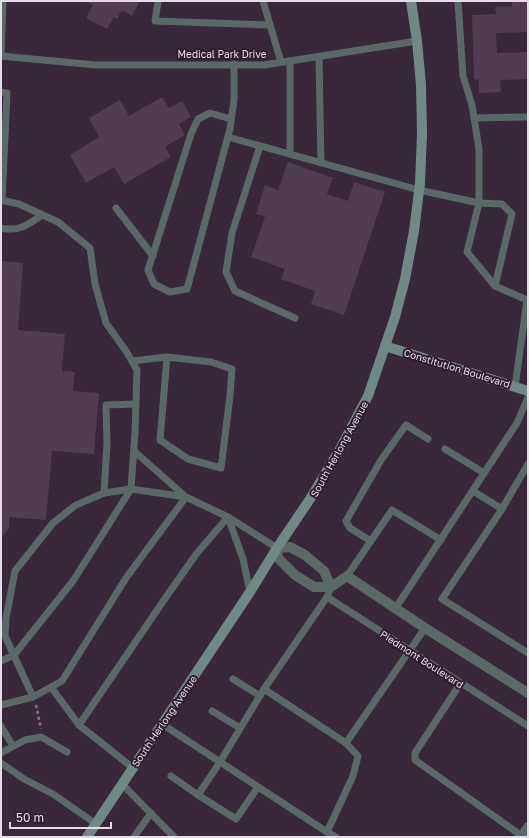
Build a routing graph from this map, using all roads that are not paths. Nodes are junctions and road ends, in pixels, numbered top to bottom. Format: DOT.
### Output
graph roads {
  1 [pos="3,1"];
  2 [pos="158,1"];
  3 [pos="263,1"];
  4 [pos="411,1"];
  5 [pos="458,1"];
  6 [pos="270,25"];
  7 [pos="2,28"];
  8 [pos="417,41"];
  9 [pos="1,56"];
  10 [pos="319,56"];
  11 [pos="290,61"];
  12 [pos="281,62"];
  13 [pos="234,64"];
  14 [pos="1,92"];
  15 [pos="528,117"];
  16 [pos="231,118"];
  17 [pos="474,118"];
  18 [pos="228,137"];
  19 [pos="260,146"];
  20 [pos="290,154"];
  21 [pos="3,161"];
  22 [pos="321,163"];
  23 [pos="419,190"];
  24 [pos="2,201"];
  25 [pos="479,203"];
  26 [pos="116,208"];
  27 [pos="42,215"];
  28 [pos="1,228"];
  29 [pos="153,256"];
  30 [pos="495,286"];
  31 [pos="295,318"];
  32 [pos="385,346"];
  33 [pos="167,357"];
  34 [pos="132,361"];
  35 [pos="515,387"];
  36 [pos="528,391"];
  37 [pos="528,397"];
  38 [pos="136,404"];
  39 [pos="428,439"];
  40 [pos="445,449"];
  41 [pos="134,451"];
  42 [pos="528,464"];
  43 [pos="484,473"];
  44 [pos="131,489"];
  45 [pos="473,491"];
  46 [pos="104,493"];
  47 [pos="186,497"];
  48 [pos="502,508"];
  49 [pos="228,517"];
  50 [pos="441,540"];
  51 [pos="371,541"];
  52 [pos="277,548"];
  53 [pos="347,576"];
  54 [pos="331,587"];
  55 [pos="250,592"];
  56 [pos="326,598"];
  57 [pos="9,602"];
  58 [pos="1,606"];
  59 [pos="396,609"];
  60 [pos="424,628"];
  61 [pos="408,650"];
  62 [pos="528,653"];
  63 [pos="14,655"];
  64 [pos="1,661"];
  65 [pos="233,679"];
  66 [pos="460,684"];
  67 [pos="50,687"];
  68 [pos="264,689"];
  69 [pos="528,693"];
  70 [pos="260,696"];
  71 [pos="33,697"];
  72 [pos="1,705"];
  73 [pos="212,711"];
  74 [pos="162,724"];
  75 [pos="79,725"];
  76 [pos="1,726"];
  77 [pos="528,726"];
  78 [pos="240,728"];
  79 [pos="346,743"];
  80 [pos="13,746"];
  81 [pos="67,752"];
  82 [pos="1,753"];
  83 [pos="220,762"];
  84 [pos="1,763"];
  85 [pos="133,768"];
  86 [pos="171,776"];
  87 [pos="122,784"];
  88 [pos="258,787"];
  89 [pos="198,795"];
  90 [pos="151,813"];
  91 [pos="96,824"];
  92 [pos="528,827"];
  93 [pos="327,832"];
  94 [pos="522,836"];
  95 [pos="87,837"];
  96 [pos="134,837"];
  97 [pos="174,837"];
  98 [pos="336,837"];
  1 -- 7 [label="lane"];
  2 -- 6 [label="lane"];
  3 -- 6 [label="lane"];
  4 -- 8 [label="street, South Herlong Avenue"];
  5 -- 17 [label="lane"];
  6 -- 12 [label="lane"];
  7 -- 9 [label="lane"];
  8 -- 10 [label="lane, Medical Park Drive"];
  8 -- 23 [label="street, South Herlong Avenue"];
  9 -- 13 [label="lane, Medical Park Drive"];
  10 -- 11 [label="lane, Medical Park Drive"];
  10 -- 22 [label="lane"];
  11 -- 12 [label="lane, Medical Park Drive"];
  11 -- 20 [label="lane"];
  12 -- 13 [label="lane, Medical Park Drive"];
  13 -- 16 [label="lane"];
  14 -- 21 [label="lane"];
  15 -- 17 [label="lane"];
  16 -- 18 [label="lane"];
  16 -- 29 [label="lane"];
  17 -- 25 [label="lane"];
  18 -- 19 [label="lane"];
  18 -- 29 [label="lane"];
  19 -- 20 [label="lane"];
  19 -- 31 [label="lane"];
  20 -- 22 [label="lane"];
  21 -- 24 [label="lane"];
  22 -- 23 [label="lane"];
  23 -- 25 [label="lane"];
  23 -- 32 [label="street, South Herlong Avenue"];
  24 -- 27 [label="lane"];
  25 -- 30 [label="lane"];
  25 -- 30 [label="lane"];
  26 -- 29 [label="lane"];
  27 -- 28 [label="lane"];
  27 -- 34 [label="lane"];
  30 -- 35 [label="lane"];
  32 -- 35 [label="street, Constitution Boulevard"];
  32 -- 52 [label="street, South Herlong Avenue"];
  33 -- 33 [label="lane"];
  33 -- 34 [label="lane"];
  34 -- 38 [label="lane"];
  35 -- 36 [label="street, Constitution Boulevard"];
  37 -- 43 [label="lane"];
  38 -- 41 [label="lane"];
  38 -- 46 [label="lane"];
  39 -- 51 [label="lane"];
  40 -- 43 [label="lane"];
  41 -- 44 [label="lane"];
  41 -- 47 [label="lane"];
  42 -- 48 [label="lane"];
  43 -- 45 [label="lane"];
  44 -- 46 [label="lane"];
  44 -- 47 [label="lane"];
  44 -- 63 [label="lane"];
  45 -- 48 [label="lane"];
  45 -- 50 [label="lane"];
  46 -- 57 [label="lane"];
  47 -- 49 [label="lane"];
  47 -- 67 [label="lane"];
  48 -- 62 [label="lane"];
  49 -- 52 [label="lane"];
  49 -- 55 [label="lane"];
  49 -- 75 [label="lane"];
  50 -- 51 [label="lane"];
  50 -- 59 [label="lane"];
  51 -- 53 [label="lane"];
  52 -- 54 [label="street"];
  52 -- 54 [label="street"];
  52 -- 55 [label="street, South Herlong Avenue"];
  53 -- 54 [label="street"];
  53 -- 59 [label="street"];
  54 -- 56 [label="lane"];
  55 -- 74 [label="street, South Herlong Avenue"];
  56 -- 61 [label="lane, Piedmont Boulevard"];
  56 -- 68 [label="lane"];
  57 -- 58 [label="lane"];
  57 -- 63 [label="lane"];
  59 -- 60 [label="street"];
  60 -- 61 [label="lane"];
  60 -- 69 [label="street"];
  61 -- 66 [label="lane, Piedmont Boulevard"];
  61 -- 79 [label="lane"];
  63 -- 64 [label="lane"];
  63 -- 71 [label="lane"];
  65 -- 70 [label="lane"];
  66 -- 77 [label="lane, Piedmont Boulevard"];
  66 -- 94 [label="lane"];
  67 -- 71 [label="lane"];
  67 -- 75 [label="lane"];
  68 -- 70 [label="lane"];
  68 -- 79 [label="lane"];
  70 -- 78 [label="lane"];
  71 -- 72 [label="lane"];
  73 -- 78 [label="lane"];
  74 -- 83 [label="lane"];
  74 -- 85 [label="street, South Herlong Avenue"];
  75 -- 85 [label="lane"];
  76 -- 80 [label="lane"];
  78 -- 83 [label="lane"];
  79 -- 93 [label="lane"];
  80 -- 81 [label="lane"];
  80 -- 82 [label="lane"];
  83 -- 88 [label="lane"];
  83 -- 89 [label="lane"];
  84 -- 91 [label="lane"];
  85 -- 87 [label="street, South Herlong Avenue"];
  86 -- 89 [label="lane"];
  87 -- 90 [label="lane"];
  87 -- 91 [label="street, South Herlong Avenue"];
  88 -- 89 [label="lane"];
  88 -- 93 [label="lane"];
  90 -- 96 [label="lane"];
  90 -- 97 [label="lane"];
  91 -- 95 [label="street, South Herlong Avenue"];
  92 -- 94 [label="street"];
  93 -- 98 [label="lane"];
}
